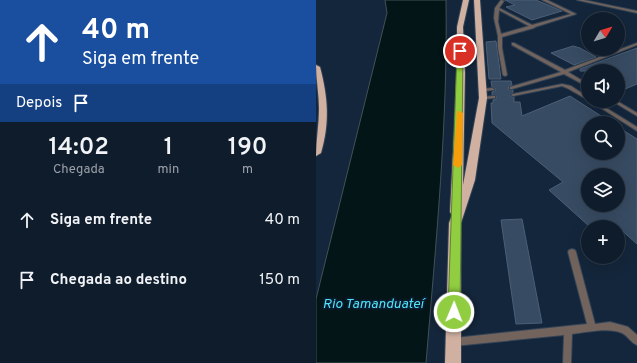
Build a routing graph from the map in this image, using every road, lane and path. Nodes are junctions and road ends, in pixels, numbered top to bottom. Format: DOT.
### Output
graph roads {
  1 [pos="466,0"];
  2 [pos="477,0"];
  3 [pos="544,0"];
  4 [pos="579,0"];
  5 [pos="502,1"];
  6 [pos="497,8"];
  7 [pos="637,12"];
  8 [pos="533,27"];
  9 [pos="500,36"];
  10 [pos="513,44"];
  11 [pos="637,44"];
  12 [pos="316,67"];
  13 [pos="565,72"];
  14 [pos="505,76"];
  15 [pos="581,82"];
  16 [pos="520,86"];
  17 [pos="512,88"];
  18 [pos="524,94"];
  19 [pos="513,95"];
  20 [pos="581,95"];
  21 [pos="625,107"];
  22 [pos="603,108"];
  23 [pos="637,114"];
  24 [pos="616,116"];
  25 [pos="625,119"];
  26 [pos="625,121"];
  27 [pos="637,129"];
  28 [pos="316,153"];
  29 [pos="455,223"];
  30 [pos="572,252"];
  31 [pos="592,328"];
  32 [pos="568,330"];
  33 [pos="637,341"];
  34 [pos="454,342"];
  35 [pos="453,363"];
  36 [pos="567,363"];
  1 -- 29 [label="highway"];
  2 -- 29 [label="highway"];
  3 -- 8 [label="lane"];
  4 -- 7 [label="lane"];
  5 -- 6 [label="lane"];
  6 -- 8 [label="lane"];
  6 -- 9 [label="lane"];
  8 -- 9 [label="lane"];
  9 -- 14 [label="lane"];
  10 -- 13 [label="lane"];
  11 -- 13 [label="lane"];
  12 -- 28 [label="highway"];
  13 -- 15 [label="lane"];
  13 -- 16 [label="lane"];
  16 -- 17 [label="lane"];
  16 -- 18 [label="lane"];
  18 -- 19 [label="lane"];
  18 -- 20 [label="lane"];
  21 -- 23 [label="lane"];
  22 -- 24 [label="lane"];
  23 -- 25 [label="lane"];
  26 -- 27 [label="lane"];
  29 -- 34 [label="highway"];
  30 -- 31 [label="lane"];
  31 -- 32 [label="lane"];
  31 -- 33 [label="lane"];
  32 -- 34 [label="lane"];
  32 -- 36 [label="lane"];
  34 -- 35 [label="highway"];
}
